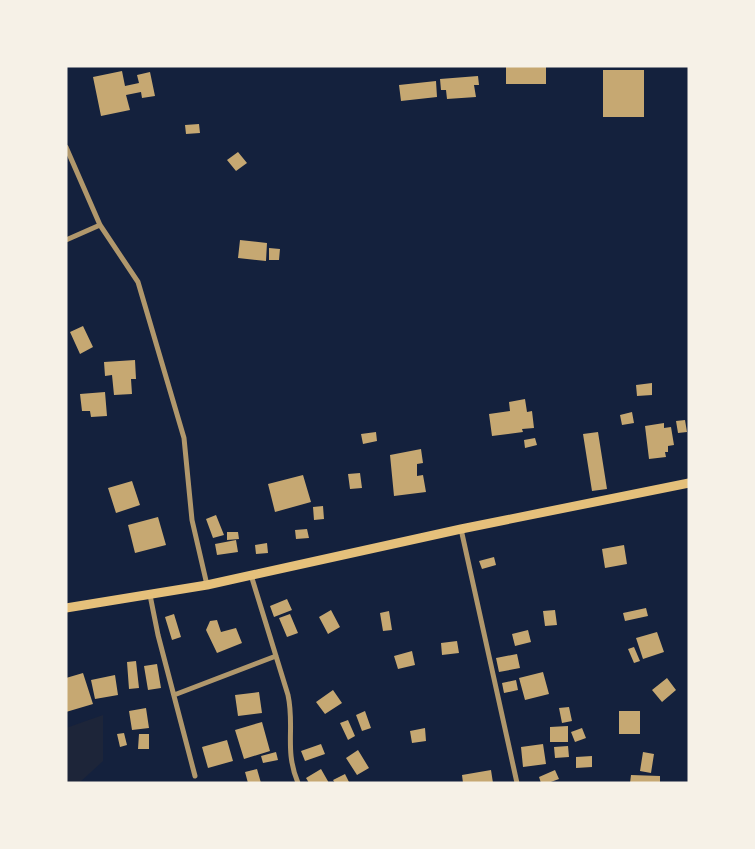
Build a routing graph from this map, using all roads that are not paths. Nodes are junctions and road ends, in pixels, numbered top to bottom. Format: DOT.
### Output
graph roads {
  1 [pos="66,147"];
  2 [pos="100,225"];
  3 [pos="66,240"];
  4 [pos="689,483"];
  5 [pos="461,529"];
  6 [pos="251,575"];
  7 [pos="208,585"];
  8 [pos="150,594"];
  9 [pos="66,608"];
  10 [pos="276,656"];
  11 [pos="174,695"];
  12 [pos="196,776"];
  13 [pos="298,783"];
  14 [pos="516,783"];
  1 -- 2 [label="street"];
  2 -- 3 [label="street"];
  2 -- 7 [label="street"];
  4 -- 5 [label="main road"];
  5 -- 6 [label="main road"];
  5 -- 14 [label="street"];
  6 -- 7 [label="main road"];
  6 -- 10 [label="street"];
  7 -- 8 [label="main road"];
  8 -- 9 [label="main road"];
  8 -- 11 [label="street"];
  10 -- 11 [label="street"];
  10 -- 13 [label="street"];
  11 -- 12 [label="street"];
}
